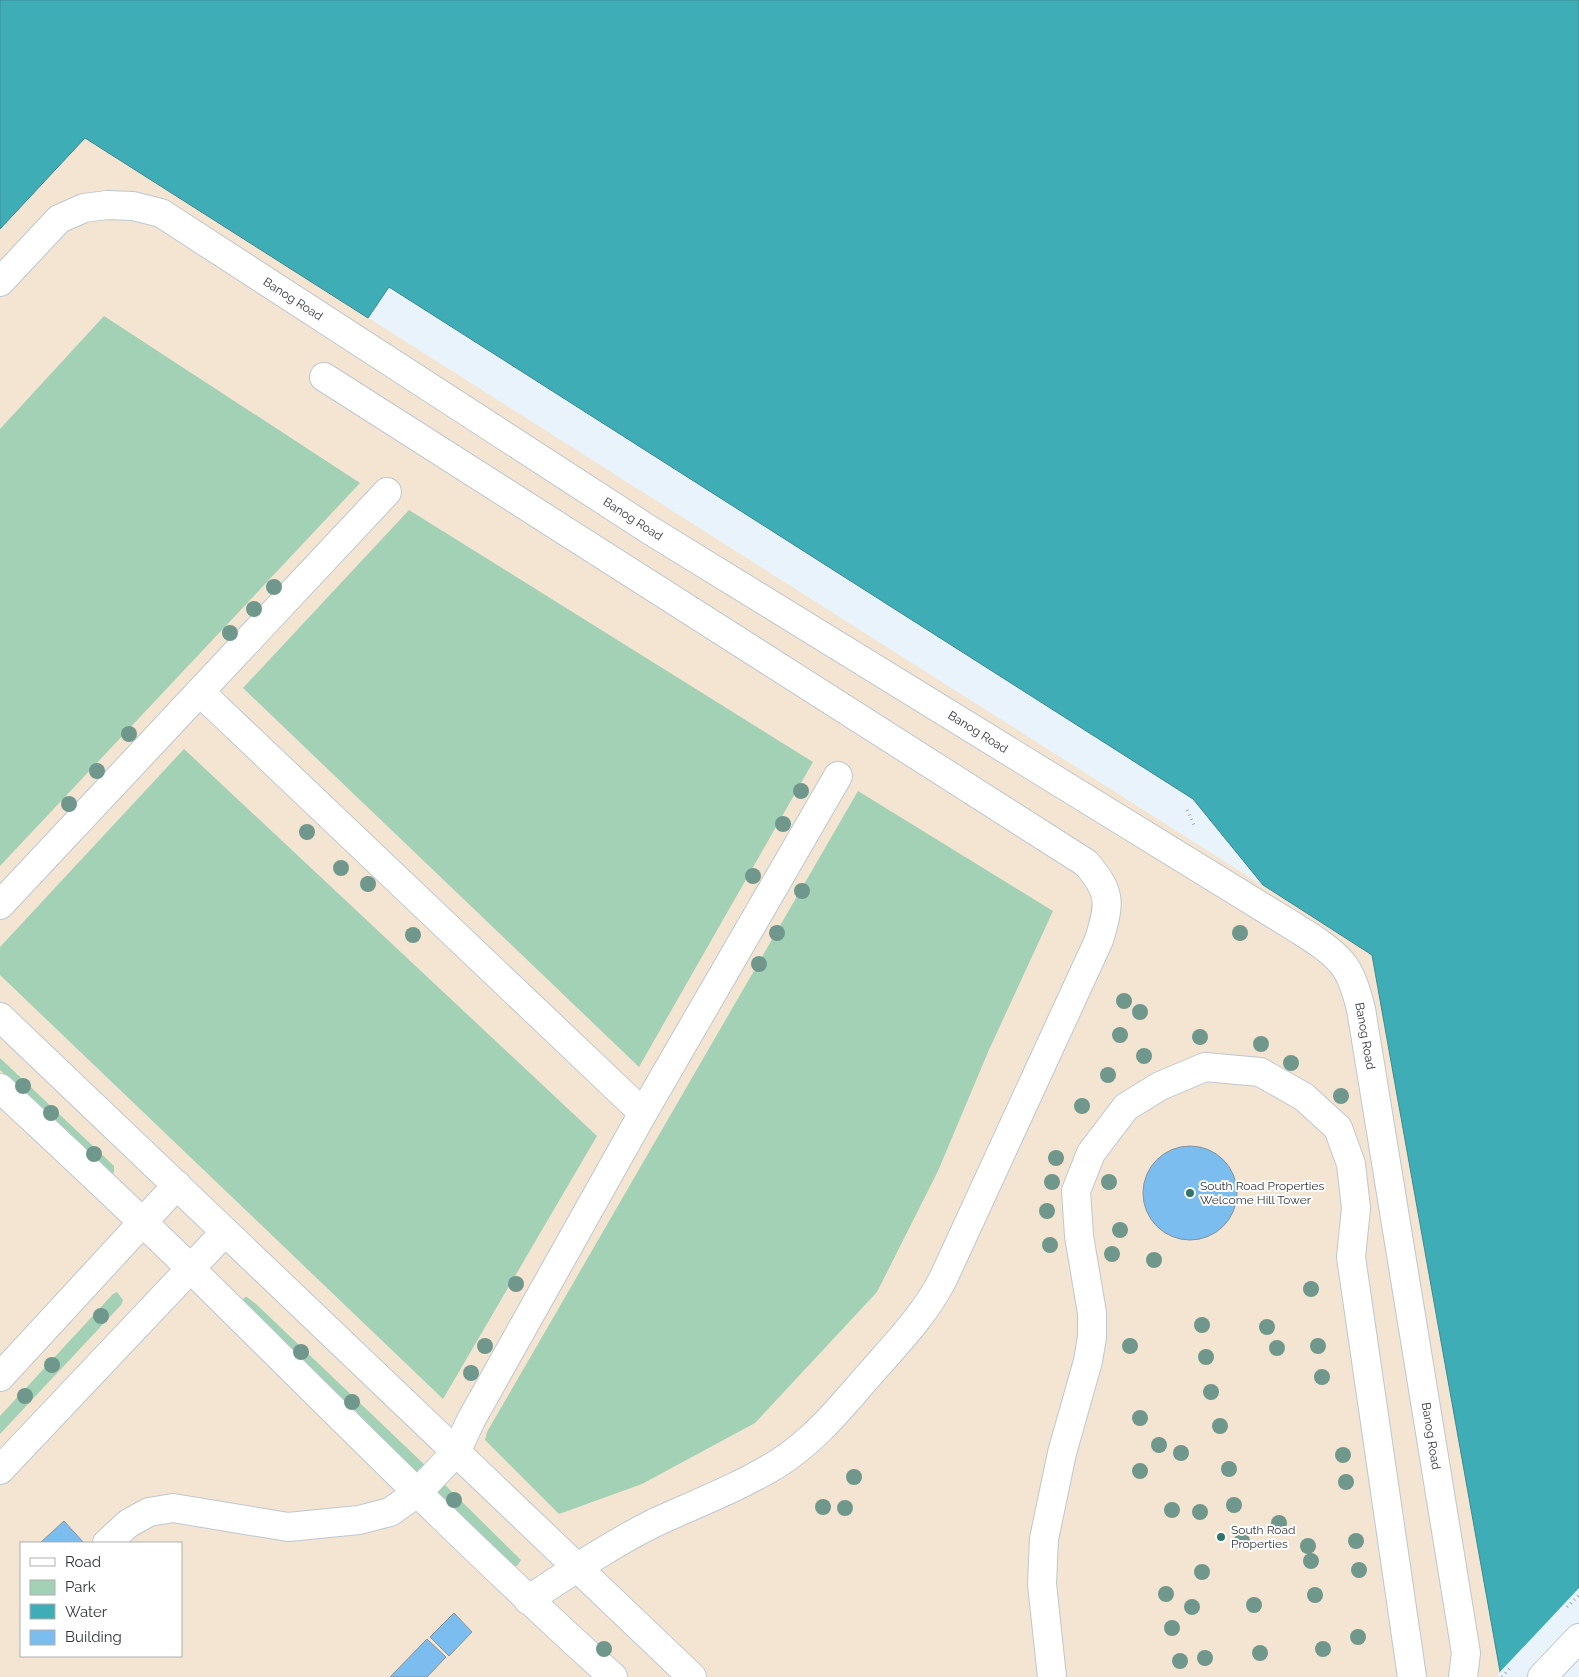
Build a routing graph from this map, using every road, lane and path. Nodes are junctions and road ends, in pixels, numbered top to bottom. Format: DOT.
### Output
graph roads {
  1 [pos="0,282"];
  2 [pos="324,377"];
  3 [pos="387,492"];
  4 [pos="200,692"];
  5 [pos="838,776"];
  6 [pos="0,906"];
  7 [pos="0,1017"];
  8 [pos="0,1088"];
  9 [pos="643,1113"];
  10 [pos="177,1186"];
  11 [pos="143,1223"];
  12 [pos="225,1232"];
  13 [pos="190,1268"];
  14 [pos="0,1377"];
  15 [pos="456,1452"];
  16 [pos="0,1470"];
  17 [pos="417,1493"];
  18 [pos="108,1542"];
  19 [pos="577,1567"];
  20 [pos="528,1600"];
  21 [pos="1579,1638"];
  22 [pos="613,1677"];
  23 [pos="692,1677"];
  24 [pos="1052,1677"];
  25 [pos="1412,1677"];
  26 [pos="1463,1677"];
  27 [pos="1542,1677"];
  1 -- 26 [label="main road, Banog Road"];
  2 -- 19 [label="main road"];
  3 -- 4 [label="main road"];
  4 -- 6 [label="main road"];
  4 -- 9 [label="main road"];
  5 -- 9 [label="main road"];
  7 -- 10 [label="main road"];
  8 -- 11 [label="main road"];
  9 -- 15 [label="main road"];
  10 -- 11 [label="main road"];
  10 -- 12 [label="main road"];
  11 -- 13 [label="main road"];
  11 -- 14 [label="main road"];
  12 -- 13 [label="main road"];
  12 -- 15 [label="main road"];
  13 -- 16 [label="main road"];
  13 -- 17 [label="main road"];
  15 -- 17 [label="main road"];
  15 -- 19 [label="main road"];
  17 -- 18 [label="main road"];
  17 -- 20 [label="main road"];
  19 -- 20 [label="main road"];
  19 -- 23 [label="main road"];
  20 -- 22 [label="main road"];
  21 -- 27 [label="main road"];
  24 -- 25 [label="main road"];
}
